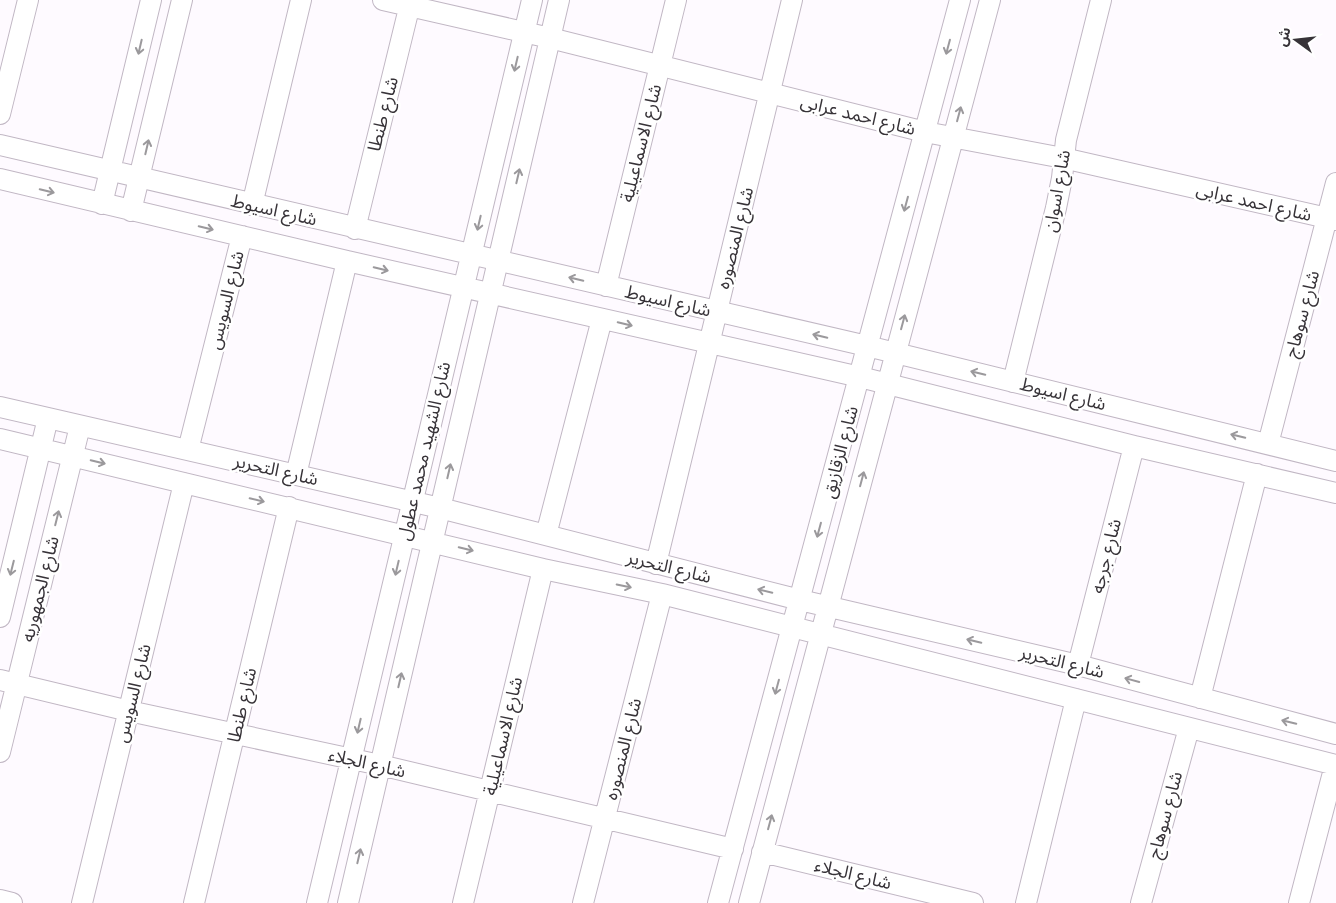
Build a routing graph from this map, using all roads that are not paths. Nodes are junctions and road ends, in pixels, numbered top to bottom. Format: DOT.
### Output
graph roads {
  1 [pos="28,0"];
  2 [pos="151,0"];
  3 [pos="182,0"];
  4 [pos="301,0"];
  5 [pos="383,0"];
  6 [pos="532,0"];
  7 [pos="559,0"];
  8 [pos="676,0"];
  9 [pos="792,0"];
  10 [pos="960,0"];
  11 [pos="990,0"];
  12 [pos="1101,0"];
  13 [pos="410,3"];
  14 [pos="524,32"];
  15 [pos="550,38"];
  16 [pos="660,66"];
  17 [pos="770,93"];
  18 [pos="0,114"];
  19 [pos="925,132"];
  20 [pos="953,137"];
  21 [pos="0,145"];
  22 [pos="1063,158"];
  23 [pos="110,172"];
  24 [pos="0,179"];
  25 [pos="139,179"];
  26 [pos="1336,183"];
  27 [pos="102,204"];
  28 [pos="252,205"];
  29 [pos="131,211"];
  30 [pos="1331,219"];
  31 [pos="355,229"];
  32 [pos="242,236"];
  33 [pos="471,256"];
  34 [pos="347,261"];
  35 [pos="498,262"];
  36 [pos="606,286"];
  37 [pos="463,288"];
  38 [pos="490,294"];
  39 [pos="717,313"];
  40 [pos="602,319"];
  41 [pos="710,343"];
  42 [pos="867,346"];
  43 [pos="895,353"];
  44 [pos="860,377"];
  45 [pos="1013,382"];
  46 [pos="887,384"];
  47 [pos="0,407"];
  48 [pos="48,418"];
  49 [pos="80,426"];
  50 [pos="0,439"];
  51 [pos="1268,444"];
  52 [pos="1134,446"];
  53 [pos="41,448"];
  54 [pos="188,450"];
  55 [pos="72,456"];
  56 [pos="1336,461"];
  57 [pos="1257,474"];
  58 [pos="296,475"];
  59 [pos="184,483"];
  60 [pos="1336,493"];
  61 [pos="412,502"];
  62 [pos="289,507"];
  63 [pos="440,508"];
  64 [pos="405,534"];
  65 [pos="546,535"];
  66 [pos="432,541"];
  67 [pos="656,564"];
  68 [pos="543,568"];
  69 [pos="662,594"];
  70 [pos="800,600"];
  71 [pos="828,606"];
  72 [pos="0,617"];
  73 [pos="794,627"];
  74 [pos="821,634"];
  75 [pos="1078,665"];
  76 [pos="8,682"];
  77 [pos="1200,698"];
  78 [pos="1076,699"];
  79 [pos="129,711"];
  80 [pos="1189,728"];
  81 [pos="235,734"];
  82 [pos="1336,734"];
  83 [pos="0,752"];
  84 [pos="351,759"];
  85 [pos="380,765"];
  86 [pos="1335,765"];
  87 [pos="489,791"];
  88 [pos="605,818"];
  89 [pos="733,849"];
  90 [pos="762,852"];
  91 [pos="0,900"];
  92 [pos="12,903"];
  93 [pos="82,903"];
  94 [pos="194,903"];
  95 [pos="317,903"];
  96 [pos="348,903"];
  97 [pos="463,903"];
  98 [pos="583,903"];
  99 [pos="718,903"];
  100 [pos="749,903"];
  101 [pos="973,903"];
  102 [pos="1026,903"];
  103 [pos="1141,903"];
  104 [pos="1299,903"];
  1 -- 18 [label="street"];
  2 -- 23 [label="street, one-way"];
  25 -- 3 [label="street, one-way"];
  4 -- 28 [label="street"];
  5 -- 13 [label="street, شارع احمد عرابى"];
  6 -- 14 [label="street, شارع الشهيد محمد عطول"];
  7 -- 15 [label="street, شارع الشهيد محمد عطول"];
  8 -- 16 [label="street, شارع الاسماعيلية"];
  9 -- 17 [label="street, شارع المنصوره"];
  10 -- 19 [label="street, شارع الزقازيق, one-way"];
  20 -- 11 [label="street, شارع الزقازيق, one-way"];
  12 -- 22 [label="street, شارع اسوان"];
  13 -- 14 [label="street, شارع احمد عرابى"];
  13 -- 31 [label="street, شارع طنطا"];
  14 -- 15 [label="street, شارع احمد عرابى"];
  14 -- 33 [label="street, شارع الشهيد محمد عطول, one-way"];
  15 -- 16 [label="street, شارع احمد عرابى"];
  35 -- 15 [label="street, شارع الشهيد محمد عطول, one-way"];
  16 -- 17 [label="street, شارع احمد عرابى"];
  16 -- 36 [label="street, شارع الاسماعيلية"];
  17 -- 19 [label="street, شارع احمد عرابى"];
  17 -- 39 [label="street, شارع المنصوره"];
  19 -- 20 [label="street, شارع احمد عرابى"];
  19 -- 42 [label="street, شارع الزقازيق, one-way"];
  20 -- 22 [label="street, شارع احمد عرابى"];
  43 -- 20 [label="street, شارع الزقازيق, one-way"];
  21 -- 23 [label="street, شارع اسيوط"];
  22 -- 30 [label="street, شارع احمد عرابى"];
  22 -- 45 [label="street, شارع اسوان"];
  23 -- 25 [label="street, شارع اسيوط"];
  23 -- 27 [label="street"];
  24 -- 27 [label="street, شارع اسيوط, one-way"];
  25 -- 28 [label="street, شارع اسيوط"];
  25 -- 29 [label="street"];
  26 -- 30 [label="street, شارع سوهاج"];
  27 -- 29 [label="street, شارع اسيوط"];
  28 -- 31 [label="street, شارع اسيوط"];
  29 -- 32 [label="street, شارع اسيوط, one-way"];
  30 -- 51 [label="street, شارع سوهاج"];
  31 -- 33 [label="street, شارع اسيوط"];
  32 -- 34 [label="street, شارع اسيوط"];
  32 -- 54 [label="street, شارع السويس"];
  33 -- 35 [label="street, شارع اسيوط"];
  33 -- 37 [label="street, شارع الشهيد محمد عطول"];
  34 -- 37 [label="street, شارع اسيوط, one-way"];
  34 -- 58 [label="street"];
  36 -- 35 [label="street, شارع اسيوط, one-way"];
  35 -- 38 [label="street, شارع الشهيد محمد عطول"];
  36 -- 39 [label="street, شارع اسيوط"];
  37 -- 38 [label="street, شارع اسيوط"];
  37 -- 61 [label="street, شارع الشهيد محمد عطول"];
  38 -- 40 [label="street, شارع اسيوط"];
  63 -- 38 [label="street, شارع الشهيد محمد عطول, one-way"];
  39 -- 41 [label="street, شارع المنصوره"];
  42 -- 39 [label="street, شارع اسيوط, one-way"];
  40 -- 41 [label="street, شارع اسيوط, one-way"];
  40 -- 65 [label="street"];
  41 -- 44 [label="street, شارع اسيوط"];
  41 -- 67 [label="street, شارع المنصوره"];
  42 -- 43 [label="street, شارع اسيوط"];
  42 -- 44 [label="street, شارع الزقازيق"];
  45 -- 43 [label="street, شارع اسيوط, one-way"];
  43 -- 46 [label="street, شارع الزقازيق"];
  44 -- 46 [label="street, شارع اسيوط"];
  44 -- 70 [label="street, شارع الزقازيق, one-way"];
  51 -- 45 [label="street, شارع اسيوط, one-way"];
  46 -- 52 [label="street, شارع اسيوط"];
  71 -- 46 [label="street, شارع الزقازيق, one-way"];
  47 -- 48 [label="street, شارع التحرير"];
  48 -- 49 [label="street, شارع التحرير"];
  48 -- 53 [label="street, شارع الجمهوريه"];
  49 -- 54 [label="street, شارع التحرير"];
  49 -- 55 [label="street, شارع الجمهوريه"];
  50 -- 53 [label="street, شارع التحرير"];
  51 -- 56 [label="street, شارع اسيوط"];
  52 -- 57 [label="street, شارع اسيوط"];
  52 -- 75 [label="street, شارع جرجه"];
  53 -- 55 [label="street, شارع التحرير"];
  53 -- 72 [label="street, شارع الجمهوريه, one-way"];
  54 -- 58 [label="street, شارع التحرير"];
  55 -- 59 [label="street, شارع التحرير, one-way"];
  76 -- 55 [label="street, شارع الجمهوريه, one-way"];
  57 -- 60 [label="street, شارع اسيوط"];
  57 -- 77 [label="street"];
  58 -- 61 [label="street, شارع التحرير"];
  59 -- 62 [label="street, شارع التحرير, one-way"];
  59 -- 79 [label="street, شارع السويس"];
  61 -- 63 [label="street, شارع التحرير"];
  61 -- 64 [label="street, شارع الشهيد محمد عطول"];
  62 -- 64 [label="street, شارع التحرير"];
  62 -- 81 [label="street, شارع طنطا"];
  63 -- 65 [label="street, شارع التحرير"];
  63 -- 66 [label="street, شارع الشهيد محمد عطول"];
  64 -- 66 [label="street, شارع التحرير"];
  64 -- 84 [label="street, شارع الشهيد محمد عطول, one-way"];
  65 -- 67 [label="street, شارع التحرير"];
  66 -- 68 [label="street, شارع التحرير, one-way"];
  85 -- 66 [label="street, شارع الشهيد محمد عطول, one-way"];
  70 -- 67 [label="street, شارع التحرير, one-way"];
  68 -- 69 [label="street, شارع التحرير, one-way"];
  68 -- 87 [label="street, شارع الاسماعيلية"];
  69 -- 73 [label="street, شارع التحرير"];
  69 -- 88 [label="street, شارع المنصوره"];
  70 -- 71 [label="street, شارع التحرير"];
  70 -- 73 [label="street, شارع الزقازيق"];
  71 -- 74 [label="street, شارع الزقازيق"];
  75 -- 71 [label="street, شارع التحرير, one-way"];
  73 -- 74 [label="street, شارع التحرير"];
  73 -- 89 [label="street, شارع الزقازيق, one-way"];
  74 -- 78 [label="street, شارع التحرير"];
  90 -- 74 [label="street, شارع الزقازيق, one-way"];
  77 -- 75 [label="street, شارع التحرير, one-way"];
  76 -- 79 [label="street, شارع الجلاء"];
  76 -- 83 [label="street, شارع الجمهوريه"];
  82 -- 77 [label="street, شارع التحرير, one-way"];
  78 -- 80 [label="street, شارع التحرير"];
  78 -- 102 [label="street"];
  79 -- 81 [label="street, شارع الجلاء"];
  79 -- 93 [label="street, شارع السويس"];
  80 -- 86 [label="street, شارع التحرير"];
  80 -- 103 [label="street, شارع سوهاج"];
  81 -- 84 [label="street, شارع الجلاء"];
  81 -- 94 [label="street, شارع طنطا"];
  84 -- 85 [label="street, شارع الجلاء"];
  84 -- 95 [label="street, شارع الشهيد محمد عطول"];
  85 -- 87 [label="street, شارع الجلاء"];
  96 -- 85 [label="street, شارع الشهيد محمد عطول, one-way"];
  86 -- 104 [label="street"];
  87 -- 88 [label="street, شارع الجلاء"];
  87 -- 97 [label="street, شارع الاسماعيلية"];
  88 -- 89 [label="street, شارع الجلاء"];
  88 -- 98 [label="street, شارع المنصوره"];
  89 -- 99 [label="street, شارع الزقازيق"];
  90 -- 100 [label="street, شارع الزقازيق"];
  90 -- 101 [label="street, شارع الجلاء"];
  91 -- 92 [label="street"];
}
